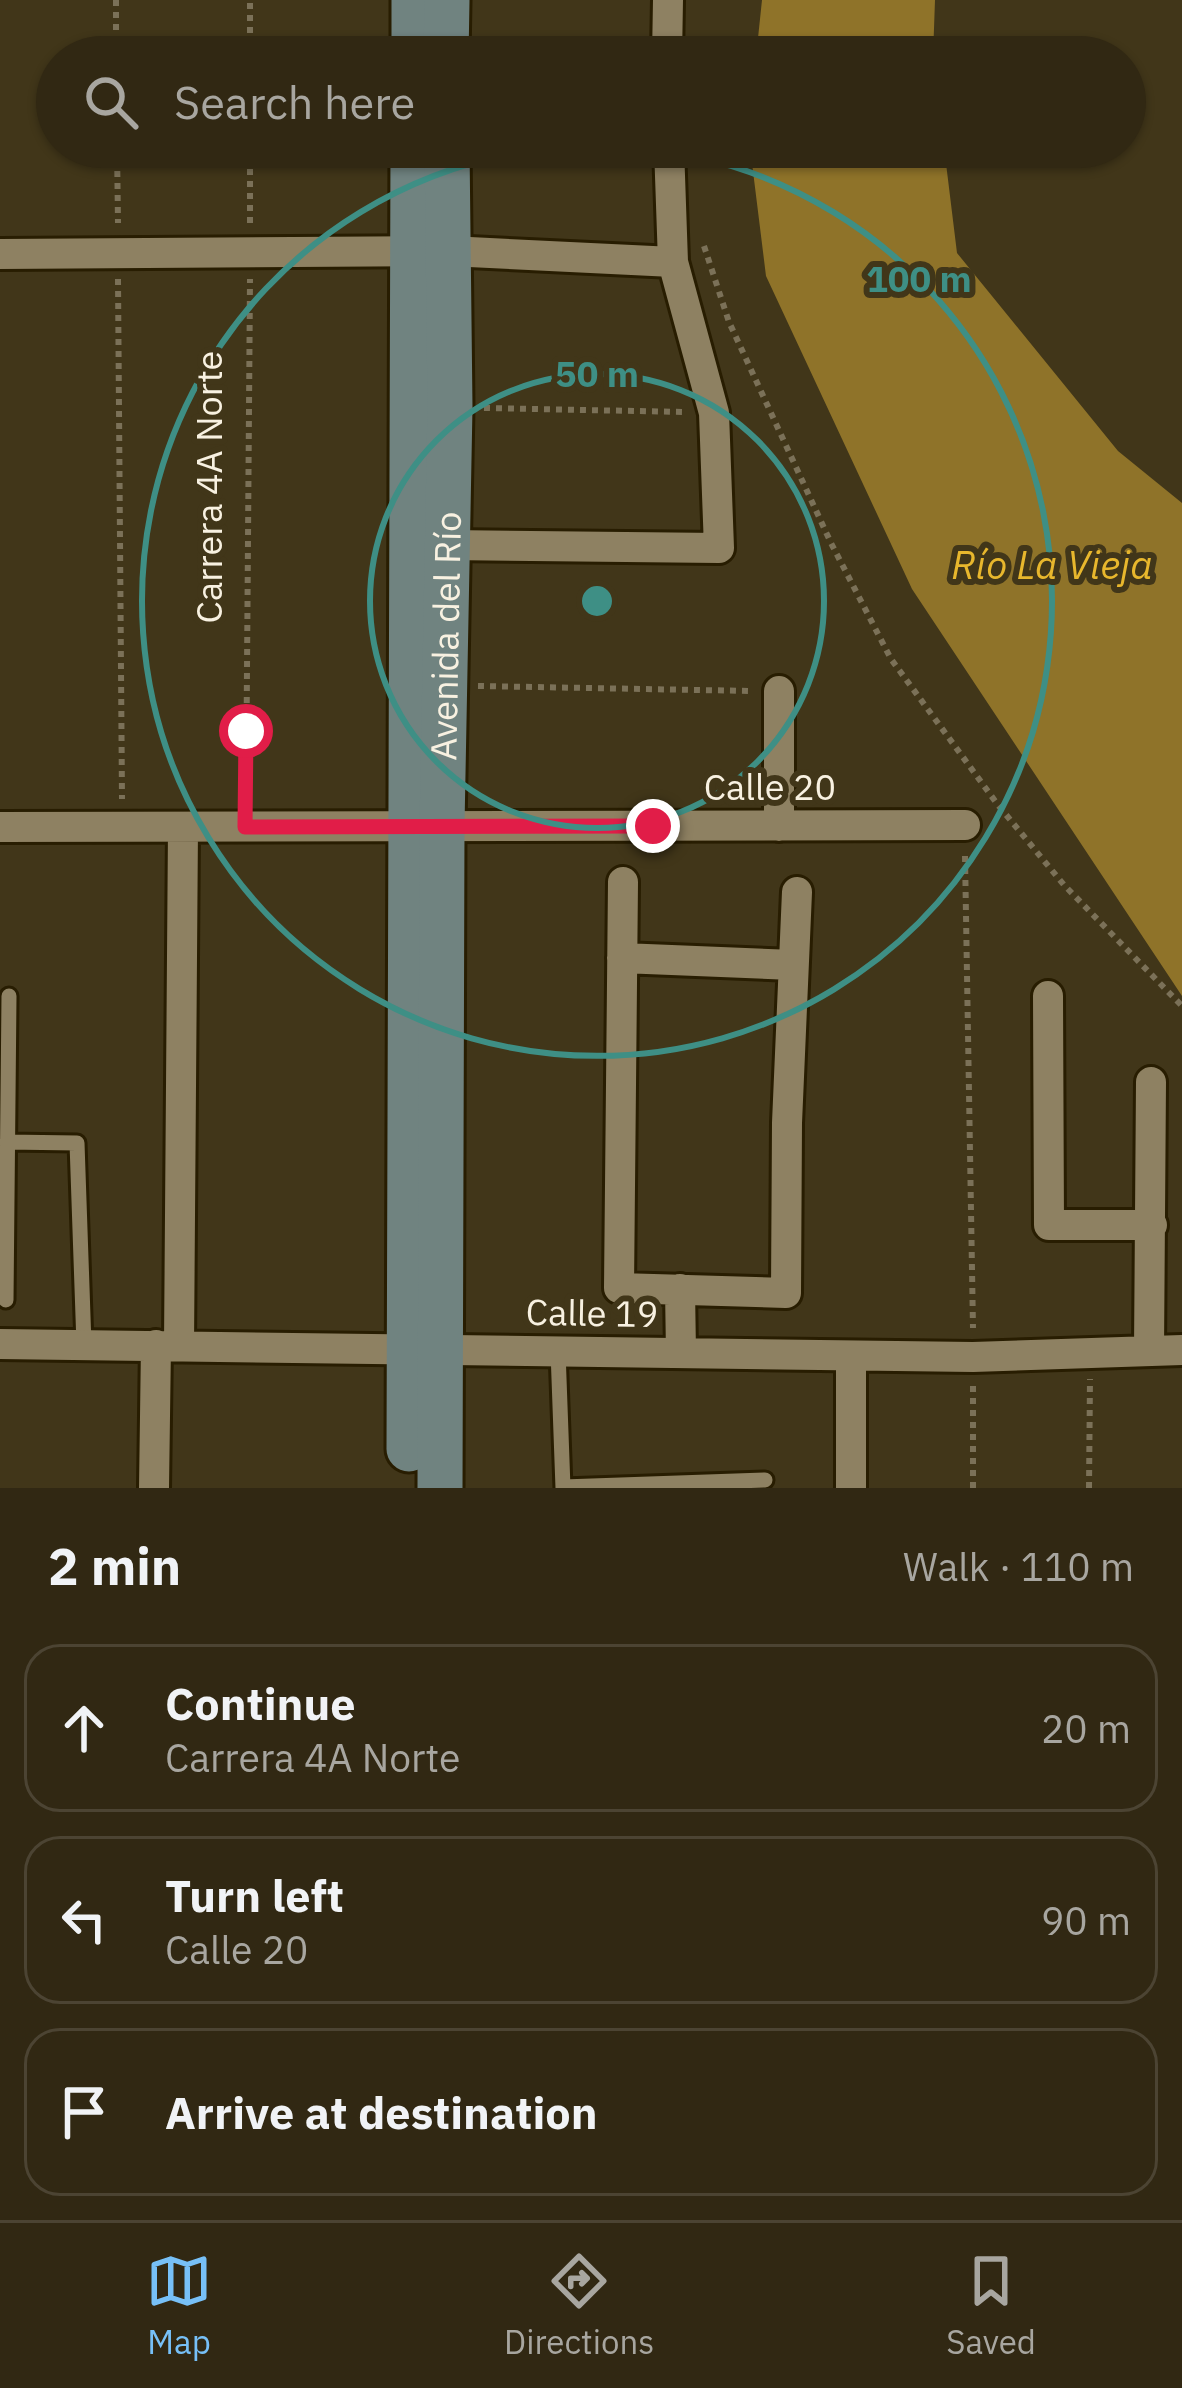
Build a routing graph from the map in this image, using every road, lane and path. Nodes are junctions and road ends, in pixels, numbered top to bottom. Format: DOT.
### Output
graph roads {
  1 [pos="116,0"];
  2 [pos="250,0"];
  3 [pos="414,0"];
  4 [pos="447,0"];
  5 [pos="668,0"];
  6 [pos="116,36"];
  7 [pos="250,36"];
  8 [pos="414,36"];
  9 [pos="446,36"];
  10 [pos="667,36"];
  11 [pos="117,168"];
  12 [pos="250,168"];
  13 [pos="416,168"];
  14 [pos="444,168"];
  15 [pos="670,168"];
  16 [pos="703,227"];
  17 [pos="430,251"];
  18 [pos="250,253"];
  19 [pos="0,254"];
  20 [pos="118,254"];
  21 [pos="673,262"];
  22 [pos="450,407"];
  23 [pos="714,412"];
  24 [pos="447,545"];
  25 [pos="445,685"];
  26 [pos="779,691"];
  27 [pos="965,825"];
  28 [pos="183,826"];
  29 [pos="426,826"];
  30 [pos="779,826"];
  31 [pos="0,827"];
  32 [pos="122,827"];
  33 [pos="245,827"];
  34 [pos="623,882"];
  35 [pos="797,892"];
  36 [pos="622,958"];
  37 [pos="793,964"];
  38 [pos="9,996"];
  39 [pos="1048,996"];
  40 [pos="1182,1006"];
  41 [pos="1151,1082"];
  42 [pos="8,1142"];
  43 [pos="1152,1225"];
  44 [pos="680,1289"];
  45 [pos="6,1300"];
  46 [pos="0,1343"];
  47 [pos="84,1345"];
  48 [pos="167,1346"];
  49 [pos="425,1349"];
  50 [pos="1182,1350"];
  51 [pos="558,1351"];
  52 [pos="1149,1351"];
  53 [pos="1090,1352"];
  54 [pos="681,1353"];
  55 [pos="851,1356"];
  56 [pos="974,1357"];
  57 [pos="765,1480"];
  58 [pos="154,1488"];
  59 [pos="409,1488"];
  60 [pos="440,1488"];
  61 [pos="563,1488"];
  62 [pos="851,1488"];
  63 [pos="973,1488"];
  64 [pos="1089,1488"];
  1 -- 6 [label="path"];
  2 -- 7 [label="path"];
  3 -- 8 [label="street"];
  4 -- 9 [label="street"];
  5 -- 10 [label="street"];
  11 -- 20 [label="path"];
  12 -- 18 [label="path, Carrera 4A Norte"];
  13 -- 17 [label="street, Avenida del Río"];
  14 -- 17 [label="street, Avenida del Río"];
  15 -- 21 [label="street"];
  16 -- 40 [label="path"];
  17 -- 18 [label="street"];
  17 -- 21 [label="street"];
  17 -- 22 [label="street, Avenida del Río"];
  17 -- 29 [label="street, Avenida del Río"];
  18 -- 20 [label="street"];
  18 -- 33 [label="path, Carrera 4A Norte"];
  19 -- 20 [label="street"];
  20 -- 32 [label="path"];
  21 -- 23 [label="street"];
  22 -- 23 [label="path"];
  22 -- 24 [label="street, Avenida del Río"];
  23 -- 24 [label="street"];
  24 -- 25 [label="street, Avenida del Río"];
  25 -- 26 [label="path"];
  25 -- 29 [label="street, Avenida del Río"];
  26 -- 30 [label="street"];
  27 -- 30 [label="street, Calle 20"];
  27 -- 56 [label="path"];
  28 -- 32 [label="street, Calle 20"];
  28 -- 33 [label="street, Calle 20"];
  28 -- 48 [label="street"];
  29 -- 30 [label="street, Calle 20"];
  29 -- 33 [label="street, Calle 20"];
  29 -- 49 [label="street, Avenida del Río"];
  31 -- 32 [label="street, Calle 20"];
  34 -- 36 [label="street"];
  35 -- 37 [label="street"];
  36 -- 37 [label="street"];
  36 -- 44 [label="street"];
  37 -- 44 [label="street"];
  38 -- 42 [label="lane"];
  39 -- 43 [label="street"];
  41 -- 43 [label="street"];
  42 -- 45 [label="lane"];
  42 -- 47 [label="lane"];
  43 -- 52 [label="street"];
  44 -- 54 [label="street"];
  46 -- 47 [label="street, Calle 19"];
  47 -- 48 [label="street, Calle 19"];
  48 -- 49 [label="street, Calle 19"];
  48 -- 58 [label="street"];
  49 -- 51 [label="street, Calle 19"];
  49 -- 59 [label="street, Avenida del Río"];
  49 -- 60 [label="street, Avenida del Río"];
  50 -- 52 [label="street, Calle 19"];
  51 -- 54 [label="street, Calle 19"];
  51 -- 61 [label="lane"];
  52 -- 53 [label="street, Calle 19"];
  53 -- 56 [label="street, Calle 19"];
  53 -- 64 [label="path"];
  54 -- 55 [label="street, Calle 19"];
  55 -- 56 [label="street, Calle 19"];
  55 -- 62 [label="street"];
  56 -- 63 [label="path"];
  57 -- 61 [label="lane"];
}
